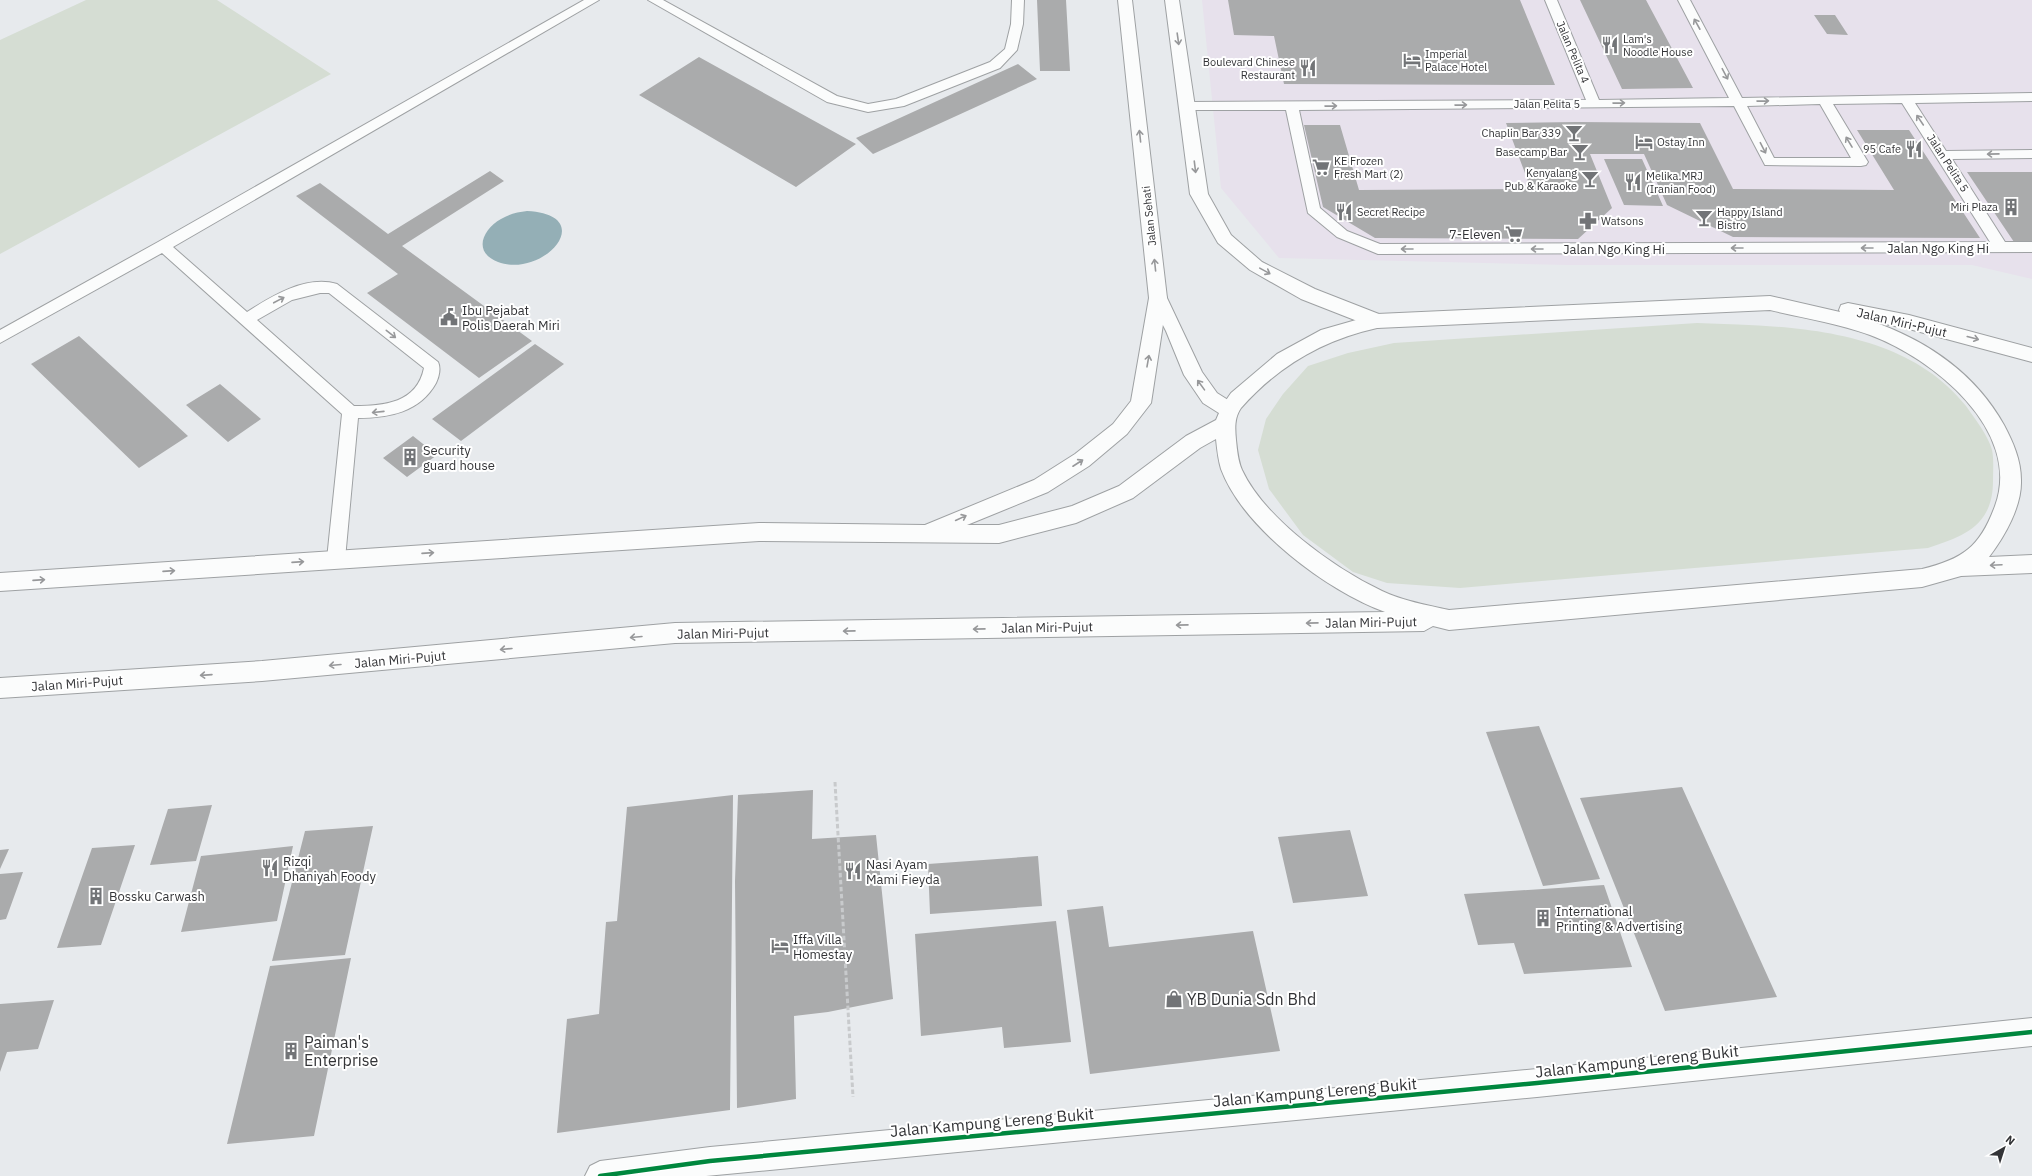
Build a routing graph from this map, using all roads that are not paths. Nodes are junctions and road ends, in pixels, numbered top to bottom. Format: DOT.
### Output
graph roads {
  1 [pos="593,0"];
  2 [pos="654,0"];
  3 [pos="1018,0"];
  4 [pos="1125,0"];
  5 [pos="1172,0"];
  6 [pos="1551,0"];
  7 [pos="1684,0"];
  8 [pos="2032,97"];
  9 [pos="1824,100"];
  10 [pos="1907,100"];
  11 [pos="1739,101"];
  12 [pos="1594,104"];
  13 [pos="1188,106"];
  14 [pos="1292,106"];
  15 [pos="2032,154"];
  16 [pos="1944,155"];
  17 [pos="163,246"];
  18 [pos="2001,247"];
  19 [pos="2032,247"];
  20 [pos="1158,298"];
  21 [pos="1770,303"];
  22 [pos="246,320"];
  23 [pos="1377,321"];
  24 [pos="0,337"];
  25 [pos="2032,355"];
  26 [pos="350,412"];
  27 [pos="1227,417"];
  28 [pos="925,534"];
  29 [pos="336,559"];
  30 [pos="2032,564"];
  31 [pos="1960,567"];
  32 [pos="0,582"];
  33 [pos="1448,620"];
  34 [pos="0,688"];
  35 [pos="2032,1032"];
  36 [pos="600,1176"];
  1 -- 17 [label="lane"];
  2 -- 3 [label="lane"];
  20 -- 4 [label="main road, Jalan Sehati, one-way"];
  5 -- 13 [label="main road, one-way"];
  6 -- 12 [label="lane, Jalan Pelita 4"];
  7 -- 11 [label="lane"];
  8 -- 10 [label="lane, Jalan Pelita 5"];
  9 -- 10 [label="lane, Jalan Pelita 5"];
  11 -- 9 [label="lane, Jalan Pelita 5, one-way"];
  11 -- 9 [label="lane, one-way"];
  16 -- 10 [label="lane, Jalan Pelita 5, one-way"];
  12 -- 11 [label="lane, Jalan Pelita 5, one-way"];
  14 -- 12 [label="lane, Jalan Pelita 5, one-way"];
  13 -- 14 [label="lane, Jalan Pelita 5"];
  13 -- 23 [label="main road, one-way"];
  18 -- 14 [label="lane, Jalan Ngo King Hi, one-way"];
  15 -- 16 [label="lane, one-way"];
  16 -- 18 [label="lane, Jalan Pelita 5"];
  17 -- 22 [label="lane"];
  17 -- 24 [label="lane"];
  18 -- 19 [label="lane, Jalan Ngo King Hi"];
  27 -- 20 [label="main road, Jalan Sehati, one-way"];
  28 -- 20 [label="main road, one-way"];
  21 -- 23 [label="main road"];
  21 -- 25 [label="main road, Jalan Miri-Pujut, one-way"];
  21 -- 31 [label="main road"];
  22 -- 26 [label="lane"];
  22 -- 26 [label="lane, one-way"];
  23 -- 27 [label="main road"];
  26 -- 29 [label="lane"];
  27 -- 28 [label="main road"];
  27 -- 33 [label="main road"];
  29 -- 28 [label="main road, one-way"];
  32 -- 29 [label="main road, one-way"];
  30 -- 31 [label="main road, one-way"];
  31 -- 33 [label="main road, Jalan Miri-Pujut"];
  33 -- 34 [label="main road, Jalan Miri-Pujut, one-way"];
  35 -- 36 [label="main road, Jalan Kampung Lereng Bukit"];
}
